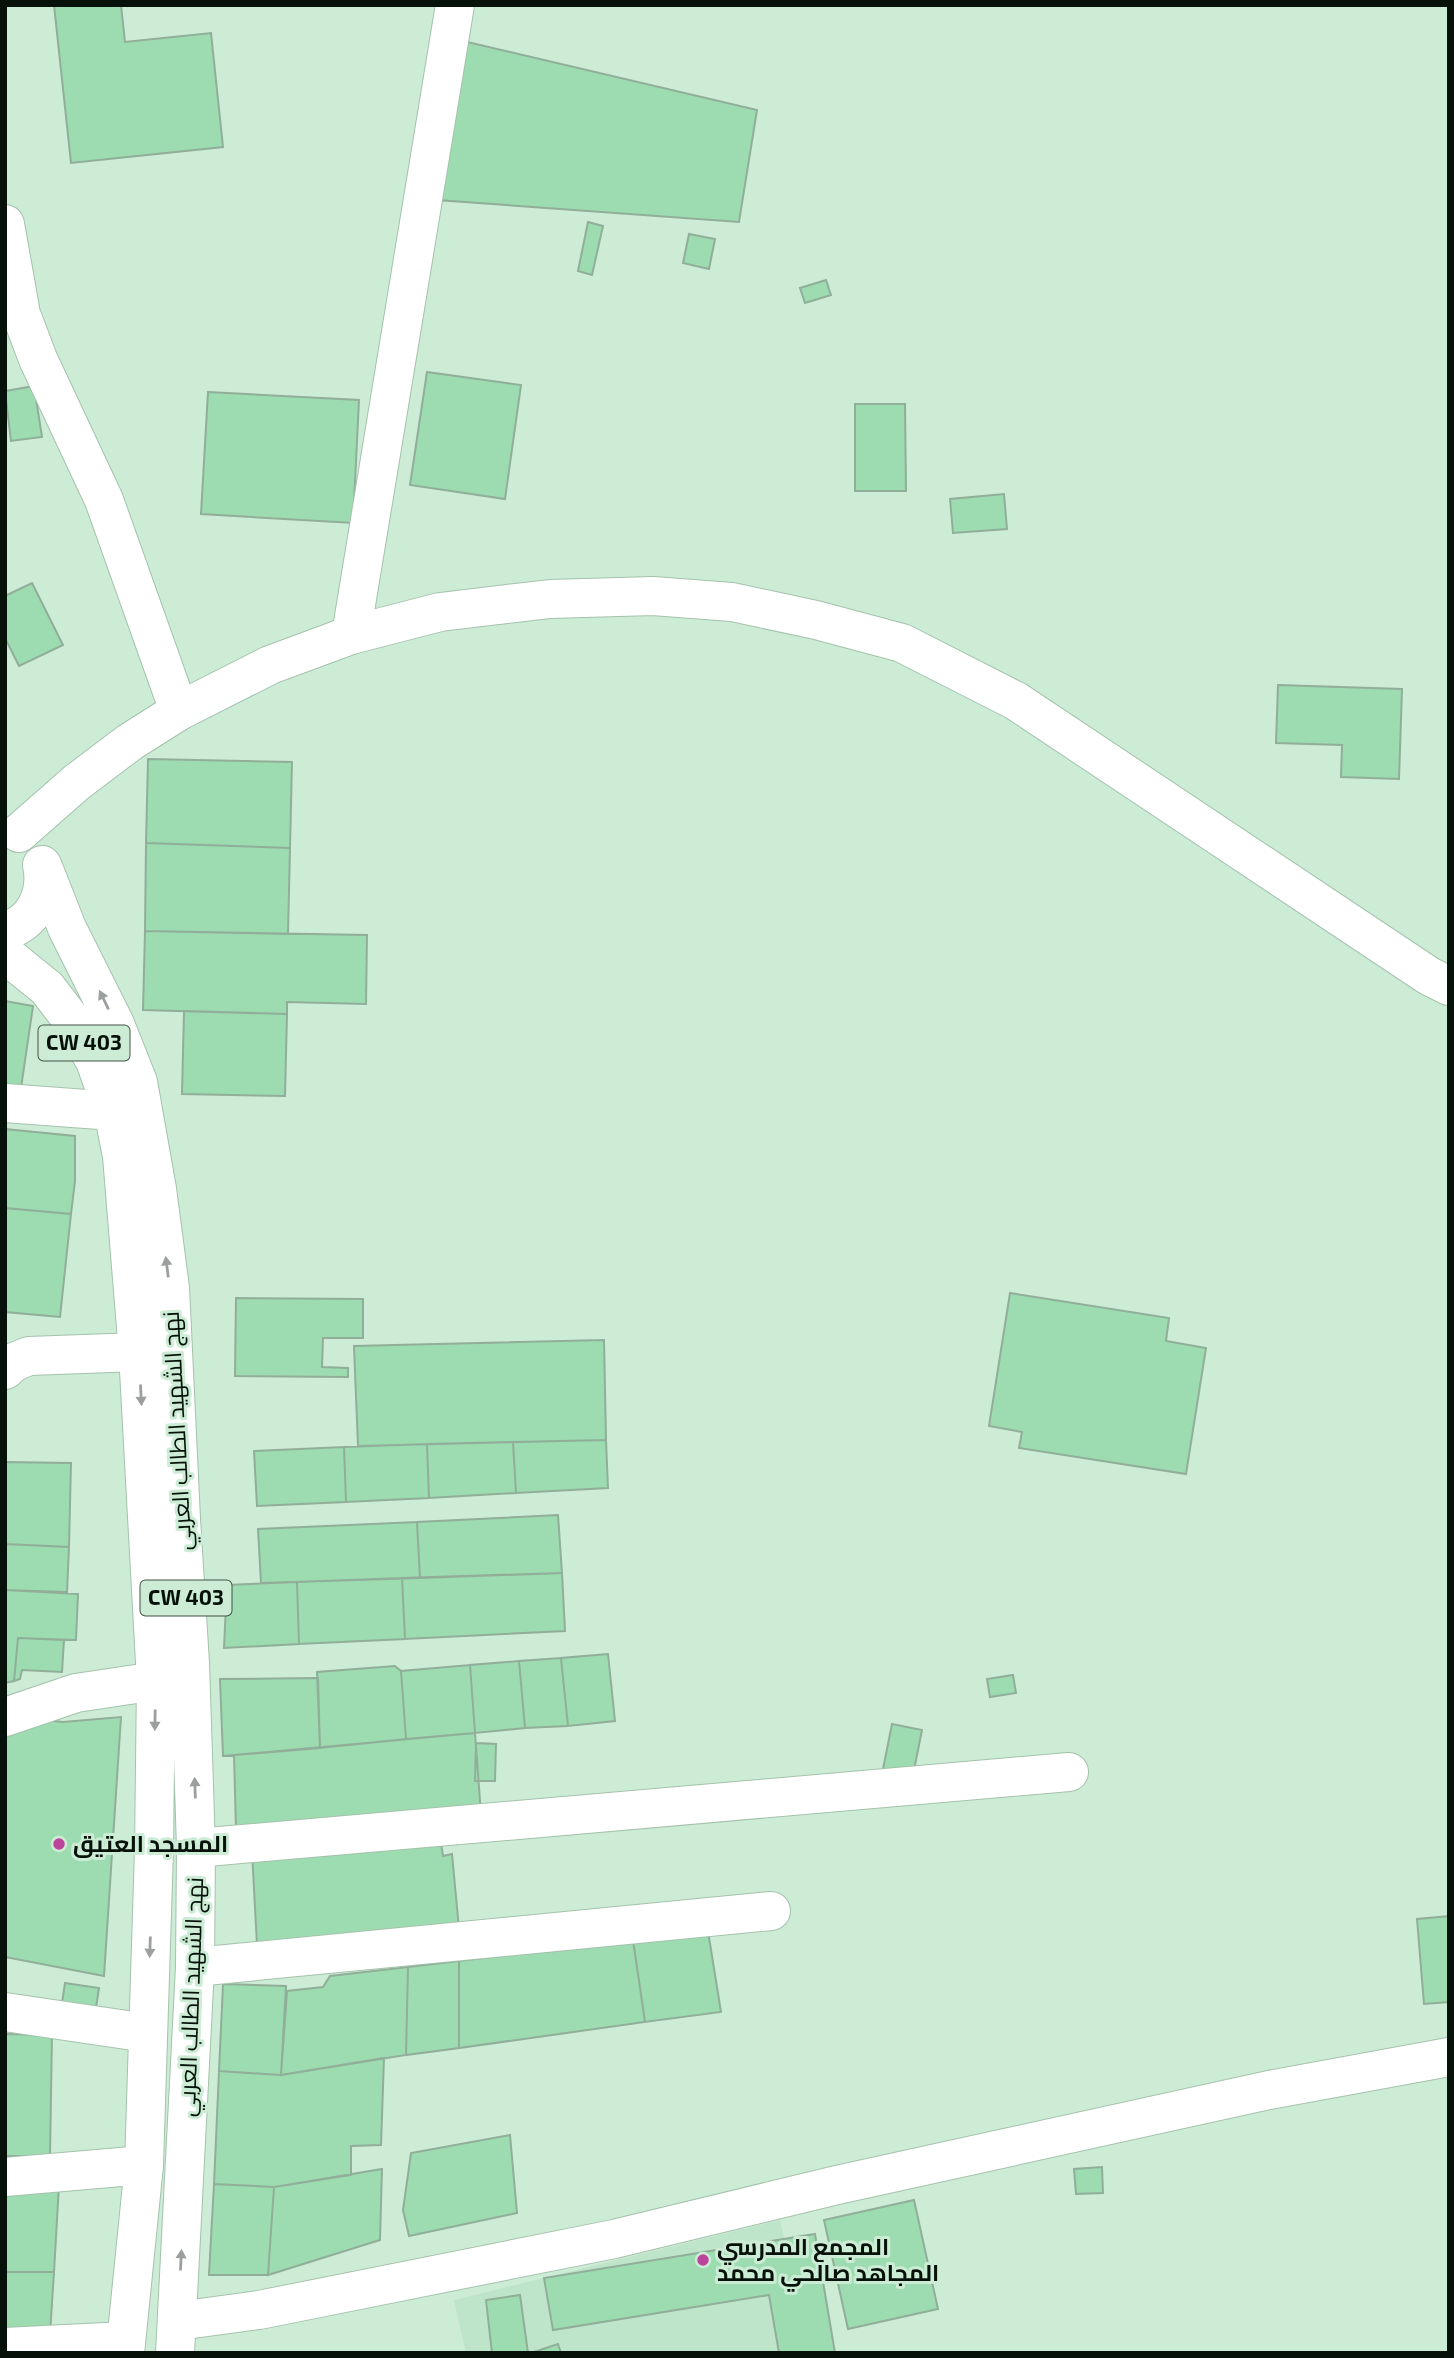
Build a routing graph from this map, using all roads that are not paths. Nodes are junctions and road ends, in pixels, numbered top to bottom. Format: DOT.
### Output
graph roads {
  1 [pos="455,5"];
  2 [pos="5,225"];
  3 [pos="351,635"];
  4 [pos="179,711"];
  5 [pos="12,830"];
  6 [pos="43,867"];
  7 [pos="5,931"];
  8 [pos="5,954"];
  9 [pos="1449,986"];
  10 [pos="5,1103"];
  11 [pos="113,1111"];
  12 [pos="138,1352"];
  13 [pos="5,1370"];
  14 [pos="156,1681"];
  15 [pos="5,1717"];
  16 [pos="1069,1772"];
  17 [pos="197,1848"];
  18 [pos="771,1911"];
  19 [pos="195,1967"];
  20 [pos="5,2012"];
  21 [pos="147,2033"];
  22 [pos="1449,2057"];
  23 [pos="144,2165"];
  24 [pos="5,2177"];
  25 [pos="176,2337"];
  26 [pos="5,2347"];
  27 [pos="125,2347"];
  1 -- 3 [label="street"];
  2 -- 4 [label="street"];
  3 -- 4 [label="street"];
  3 -- 9 [label="street"];
  4 -- 5 [label="street"];
  5 -- 6 [label="street, نهج الشهيد الطالب العربي"];
  6 -- 7 [label="street"];
  17 -- 6 [label="street, نهج الشهيد الطالب العربي / CW 403, one-way"];
  8 -- 11 [label="street, نهج الشهيد الطالب العربي / CW 403"];
  10 -- 11 [label="street"];
  11 -- 12 [label="street, نهج الشهيد الطالب العربي / CW 403"];
  12 -- 13 [label="street"];
  12 -- 14 [label="street, نهج الشهيد الطالب العربي / CW 403, one-way"];
  14 -- 15 [label="street"];
  14 -- 21 [label="street, نهج الشهيد الطالب العربي / CW 403, one-way"];
  16 -- 17 [label="street"];
  17 -- 19 [label="street, نهج الشهيد الطالب العربي / CW 403"];
  18 -- 19 [label="street"];
  25 -- 19 [label="street, نهج الشهيد الطالب العربي / CW 403, one-way"];
  20 -- 21 [label="street"];
  21 -- 23 [label="street, نهج الشهيد الطالب العربي / CW 403"];
  22 -- 25 [label="street"];
  23 -- 24 [label="street"];
  23 -- 27 [label="street, نهج الشهيد الطالب العربي / CW 403"];
  26 -- 27 [label="street"];
}
